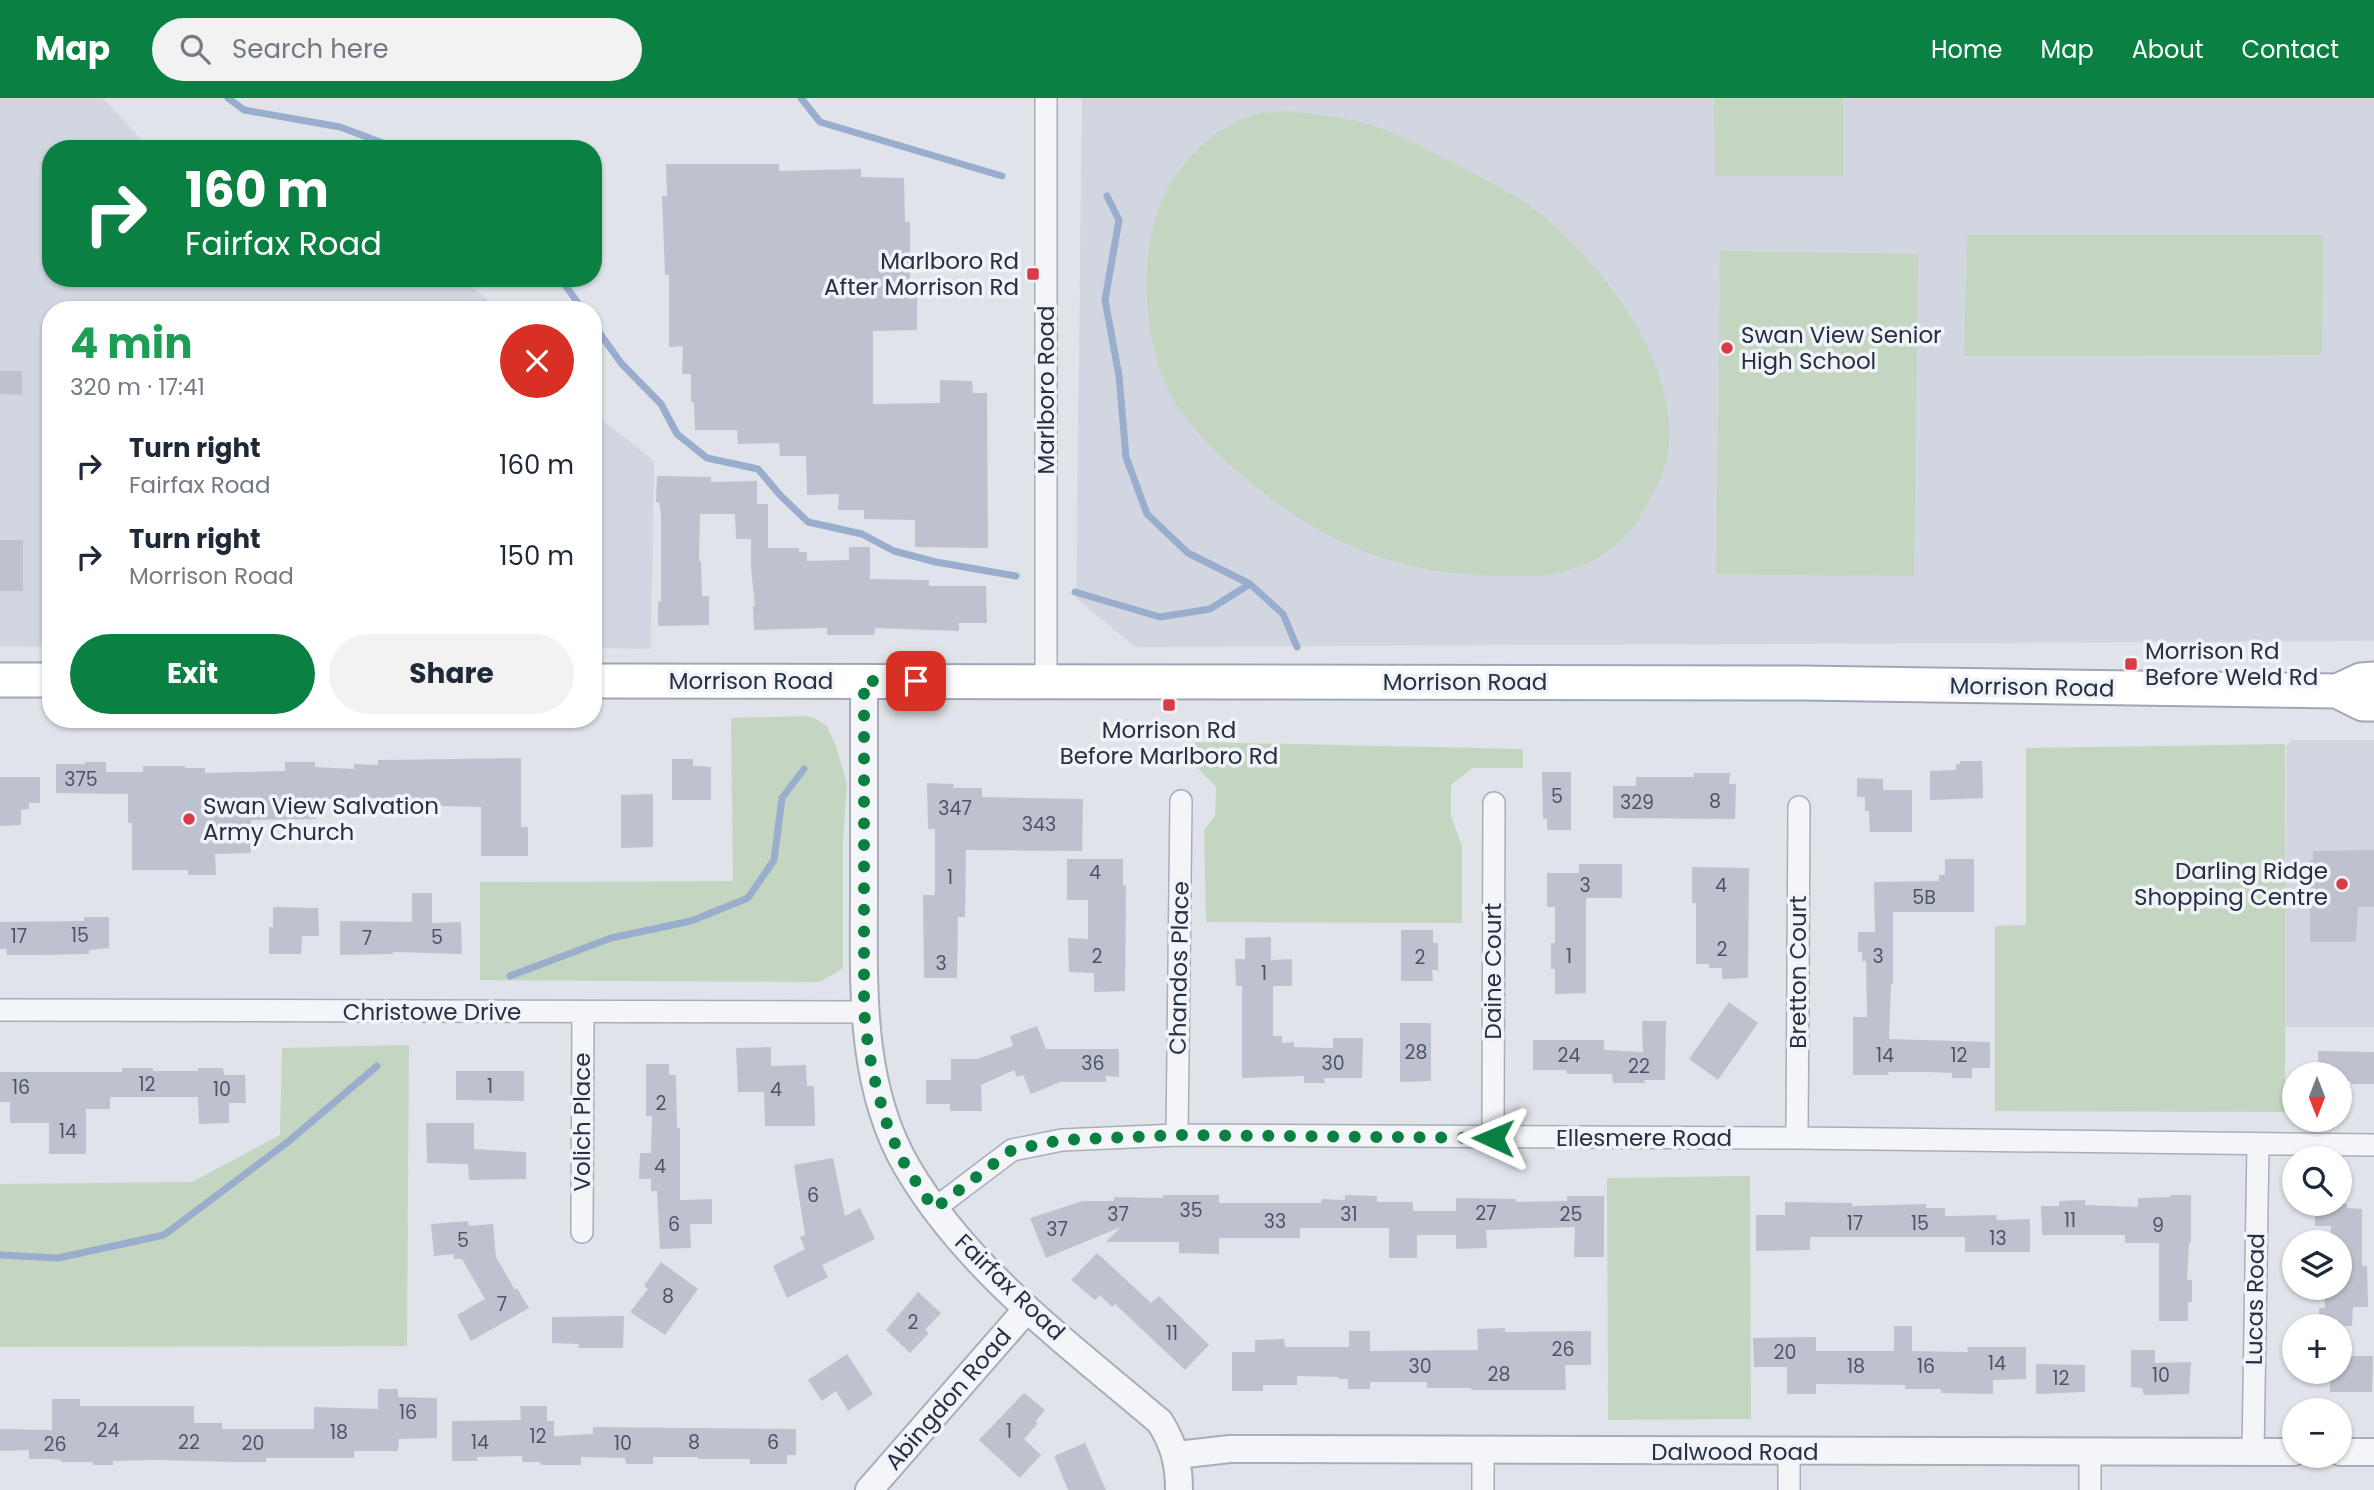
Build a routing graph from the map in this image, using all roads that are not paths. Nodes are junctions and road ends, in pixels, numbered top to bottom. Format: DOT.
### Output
graph roads {
  1 [pos="1046,98"];
  2 [pos="2374,679"];
  3 [pos="0,680"];
  4 [pos="42,680"];
  5 [pos="602,681"];
  6 [pos="864,681"];
  7 [pos="1046,681"];
  8 [pos="2337,691"];
  9 [pos="2374,704"];
  10 [pos="1181,801"];
  11 [pos="1493,803"];
  12 [pos="1799,807"];
  13 [pos="0,1010"];
  14 [pos="864,1012"];
  15 [pos="583,1013"];
  16 [pos="1177,1135"];
  17 [pos="1493,1138"];
  18 [pos="1797,1138"];
  19 [pos="2258,1145"];
  20 [pos="2374,1145"];
  21 [pos="934,1209"];
  22 [pos="582,1232"];
  23 [pos="1027,1309"];
  24 [pos="1483,1451"];
  25 [pos="2090,1451"];
  26 [pos="1789,1452"];
  27 [pos="2253,1452"];
  28 [pos="2282,1452"];
  29 [pos="2352,1452"];
  30 [pos="2374,1452"];
  31 [pos="1177,1455"];
  32 [pos="869,1490"];
  33 [pos="1178,1490"];
  34 [pos="1483,1490"];
  35 [pos="1789,1490"];
  36 [pos="2090,1490"];
  1 -- 7 [label="street, Marlboro Road"];
  2 -- 8 [label="main road, Morrison Road"];
  3 -- 4 [label="main road"];
  5 -- 6 [label="main road, Morrison Road"];
  6 -- 7 [label="main road, Morrison Road"];
  6 -- 14 [label="street, Fairfax Road"];
  7 -- 8 [label="main road, Morrison Road"];
  8 -- 9 [label="main road, Morrison Road"];
  10 -- 16 [label="street, Chandos Place"];
  11 -- 17 [label="street, Daine Court"];
  12 -- 18 [label="street, Bretton Court"];
  13 -- 15 [label="street, Christowe Drive"];
  14 -- 15 [label="street, Christowe Drive"];
  14 -- 21 [label="street, Fairfax Road"];
  15 -- 22 [label="street, Volich Place"];
  16 -- 17 [label="street, Ellesmere Road"];
  16 -- 21 [label="street, Ellesmere Road"];
  17 -- 18 [label="street, Ellesmere Road"];
  18 -- 19 [label="street, Ellesmere Road"];
  19 -- 20 [label="street, Ellesmere Road"];
  19 -- 27 [label="street, Lucas Road"];
  21 -- 23 [label="street, Fairfax Road"];
  23 -- 31 [label="street, Fairfax Road"];
  23 -- 32 [label="street, Abingdon Road"];
  24 -- 26 [label="street, Dalwood Road"];
  24 -- 31 [label="street, Dalwood Road"];
  24 -- 34 [label="street"];
  25 -- 26 [label="street, Dalwood Road"];
  25 -- 27 [label="street, Dalwood Road"];
  25 -- 36 [label="street"];
  26 -- 35 [label="street"];
  27 -- 28 [label="street, Dalwood Road"];
  29 -- 30 [label="street"];
  31 -- 33 [label="street, Fairfax Road"];
}
